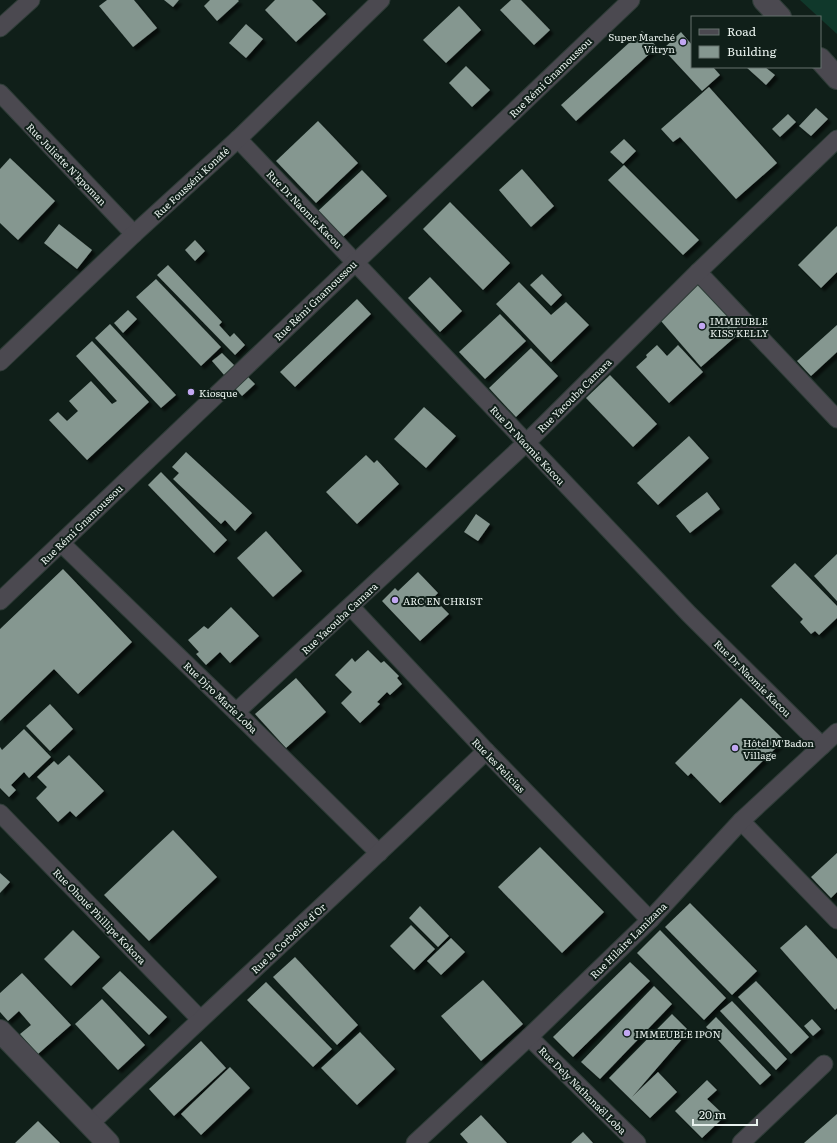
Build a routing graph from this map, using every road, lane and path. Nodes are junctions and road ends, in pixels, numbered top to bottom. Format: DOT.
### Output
graph roads {
  1 [pos="30,0"];
  2 [pos="381,0"];
  3 [pos="631,0"];
  4 [pos="764,0"];
  5 [pos="779,16"];
  6 [pos="0,28"];
  7 [pos="821,61"];
  8 [pos="837,78"];
  9 [pos="0,93"];
  10 [pos="238,139"];
  11 [pos="837,139"];
  12 [pos="134,234"];
  13 [pos="356,262"];
  14 [pos="698,272"];
  15 [pos="0,362"];
  16 [pos="835,415"];
  17 [pos="526,443"];
  18 [pos="61,543"];
  19 [pos="0,601"];
  20 [pos="351,607"];
  21 [pos="236,712"];
  22 [pos="837,732"];
  23 [pos="822,746"];
  24 [pos="486,751"];
  25 [pos="0,814"];
  26 [pos="741,821"];
  27 [pos="379,853"];
  28 [pos="650,920"];
  29 [pos="837,920"];
  30 [pos="200,1019"];
  31 [pos="0,1031"];
  32 [pos="529,1037"];
  33 [pos="824,1064"];
  34 [pos="90,1124"];
  35 [pos="108,1143"];
  36 [pos="415,1143"];
  37 [pos="637,1143"];
  38 [pos="741,1143"];
  1 -- 6 [label="street"];
  2 -- 10 [label="street, Rue Fousséni Konaté"];
  3 -- 13 [label="street, Rue Rémi Gnamoussou"];
  4 -- 5 [label="street"];
  7 -- 8 [label="street"];
  9 -- 12 [label="street, Rue Juliette N'kpoman"];
  10 -- 12 [label="street, Rue Fousséni Konaté"];
  10 -- 13 [label="street, Rue Dr Naomie Kacou"];
  11 -- 14 [label="street, Rue Yacouba Camara"];
  12 -- 15 [label="street, Rue Fousséni Konaté"];
  13 -- 17 [label="street, Rue Dr Naomie Kacou"];
  13 -- 18 [label="street, Rue Rémi Gnamoussou"];
  14 -- 16 [label="street"];
  14 -- 17 [label="street, Rue Yacouba Camara"];
  17 -- 20 [label="street, Rue Yacouba Camara"];
  17 -- 23 [label="street, Rue Dr Naomie Kacou"];
  18 -- 19 [label="street, Rue Rémi Gnamoussou"];
  18 -- 21 [label="street, Rue Djro Marie Loba"];
  20 -- 21 [label="street, Rue Yacouba Camara"];
  20 -- 24 [label="street, Rue les Felicias"];
  21 -- 27 [label="street, Rue Djro Marie Loba"];
  22 -- 23 [label="street, Rue Hilaire Lamizana"];
  23 -- 26 [label="street, Rue Hilaire Lamizana"];
  24 -- 27 [label="street, Rue la Corbeille d'Or"];
  24 -- 28 [label="street, Rue les Felicias"];
  25 -- 30 [label="street, Rue Ohoué Phillipe Kokora"];
  26 -- 28 [label="street, Rue Hilaire Lamizana"];
  26 -- 29 [label="street"];
  27 -- 30 [label="street, Rue la Corbeille d'Or"];
  28 -- 32 [label="street, Rue Hilaire Lamizana"];
  30 -- 34 [label="street, Rue la Corbeille d'Or"];
  31 -- 34 [label="street"];
  32 -- 36 [label="street, Rue Hilaire Lamizana"];
  32 -- 37 [label="street, Rue Dely Nathanaël Loba"];
  33 -- 38 [label="street"];
  34 -- 35 [label="street"];
}
